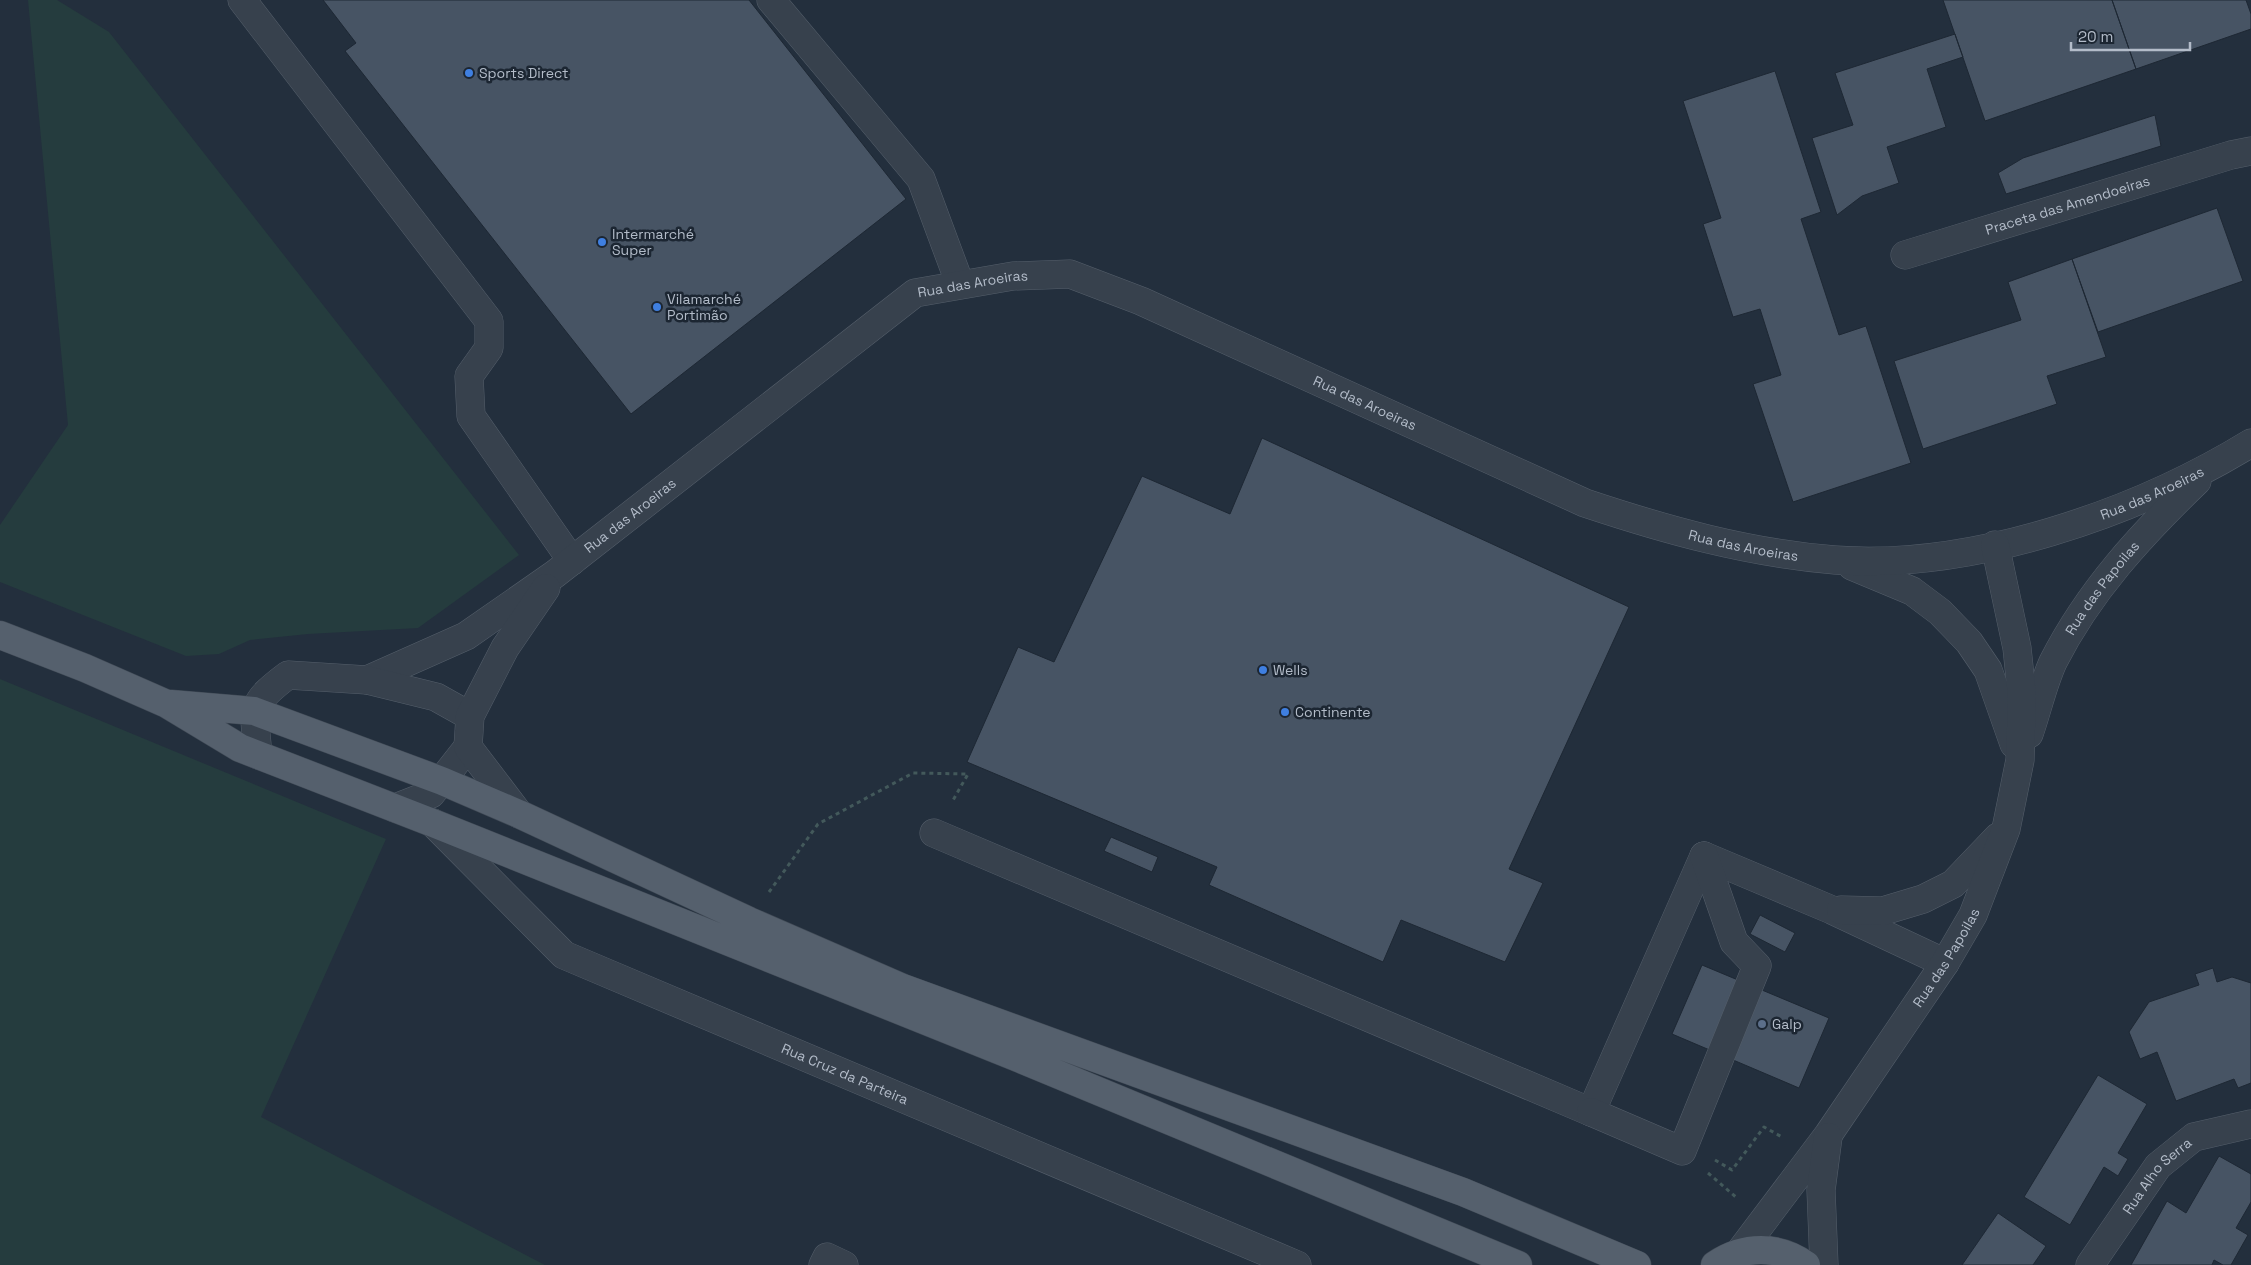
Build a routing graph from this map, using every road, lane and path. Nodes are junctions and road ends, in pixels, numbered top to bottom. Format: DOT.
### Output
graph roads {
  1 [pos="242,0"];
  2 [pos="771,0"];
  3 [pos="2246,151"];
  4 [pos="1905,255"];
  5 [pos="960,284"];
  6 [pos="2251,444"];
  7 [pos="2211,468"];
  8 [pos="1995,545"];
  9 [pos="1835,560"];
  10 [pos="564,568"];
  11 [pos="0,635"];
  12 [pos="367,680"];
  13 [pos="167,704"];
  14 [pos="254,711"];
  15 [pos="470,716"];
  16 [pos="468,747"];
  17 [pos="258,755"];
  18 [pos="2020,760"];
  19 [pos="442,781"];
  20 [pos="395,808"];
  21 [pos="519,814"];
  22 [pos="433,823"];
  23 [pos="2006,829"];
  24 [pos="934,834"];
  25 [pos="1704,856"];
  26 [pos="1832,910"];
  27 [pos="748,921"];
  28 [pos="1945,963"];
  29 [pos="1592,1112"];
  30 [pos="2251,1124"];
  31 [pos="1820,1145"];
  32 [pos="1684,1147"];
  33 [pos="1762,1219"];
  34 [pos="1739,1253"];
  35 [pos="823,1265"];
  36 [pos="844,1265"];
  37 [pos="1297,1265"];
  38 [pos="1518,1265"];
  39 [pos="1637,1265"];
  40 [pos="1715,1265"];
  41 [pos="1806,1265"];
  42 [pos="1824,1265"];
  43 [pos="2090,1265"];
  1 -- 10 [label="street"];
  2 -- 5 [label="street"];
  3 -- 4 [label="street, Praceta das Amendoeiras"];
  5 -- 9 [label="street, Rua das Aroeiras"];
  5 -- 10 [label="street, Rua das Aroeiras"];
  6 -- 7 [label="street, Rua das Aroeiras"];
  7 -- 8 [label="street, Rua das Aroeiras"];
  7 -- 18 [label="street, Rua das Papoilas"];
  8 -- 9 [label="street, Rua das Aroeiras"];
  8 -- 18 [label="street, Rua das Papoilas"];
  9 -- 18 [label="street"];
  10 -- 12 [label="street, Rua das Aroeiras"];
  10 -- 15 [label="street, Rua das Aroeiras"];
  11 -- 13 [label="main road"];
  12 -- 14 [label="street"];
  12 -- 15 [label="street"];
  13 -- 14 [label="main road"];
  13 -- 17 [label="main road"];
  14 -- 17 [label="street"];
  14 -- 19 [label="main road"];
  15 -- 16 [label="street, Rua das Aroeiras"];
  16 -- 19 [label="street"];
  16 -- 21 [label="street"];
  17 -- 20 [label="main road"];
  18 -- 23 [label="street, Rua das Papoilas"];
  19 -- 20 [label="street"];
  19 -- 21 [label="main road"];
  20 -- 22 [label="main road"];
  21 -- 27 [label="main road"];
  22 -- 37 [label="street, Rua Cruz da Parteira"];
  22 -- 38 [label="main road"];
  23 -- 26 [label="street"];
  23 -- 28 [label="street, Rua das Papoilas"];
  24 -- 27 [label="path"];
  24 -- 29 [label="street"];
  25 -- 26 [label="street"];
  25 -- 29 [label="street"];
  25 -- 32 [label="street"];
  26 -- 28 [label="street"];
  27 -- 39 [label="main road"];
  28 -- 31 [label="street, Rua das Papoilas"];
  29 -- 32 [label="street"];
  30 -- 43 [label="street, Rua Alho Serra"];
  31 -- 32 [label="path"];
  31 -- 33 [label="street, Rua das Papoilas"];
  31 -- 42 [label="street, Rua das Papoilas"];
  32 -- 33 [label="path"];
  33 -- 34 [label="street, Rua das Papoilas"];
  34 -- 40 [label="main road"];
  34 -- 41 [label="main road"];
  35 -- 36 [label="street"];
}
